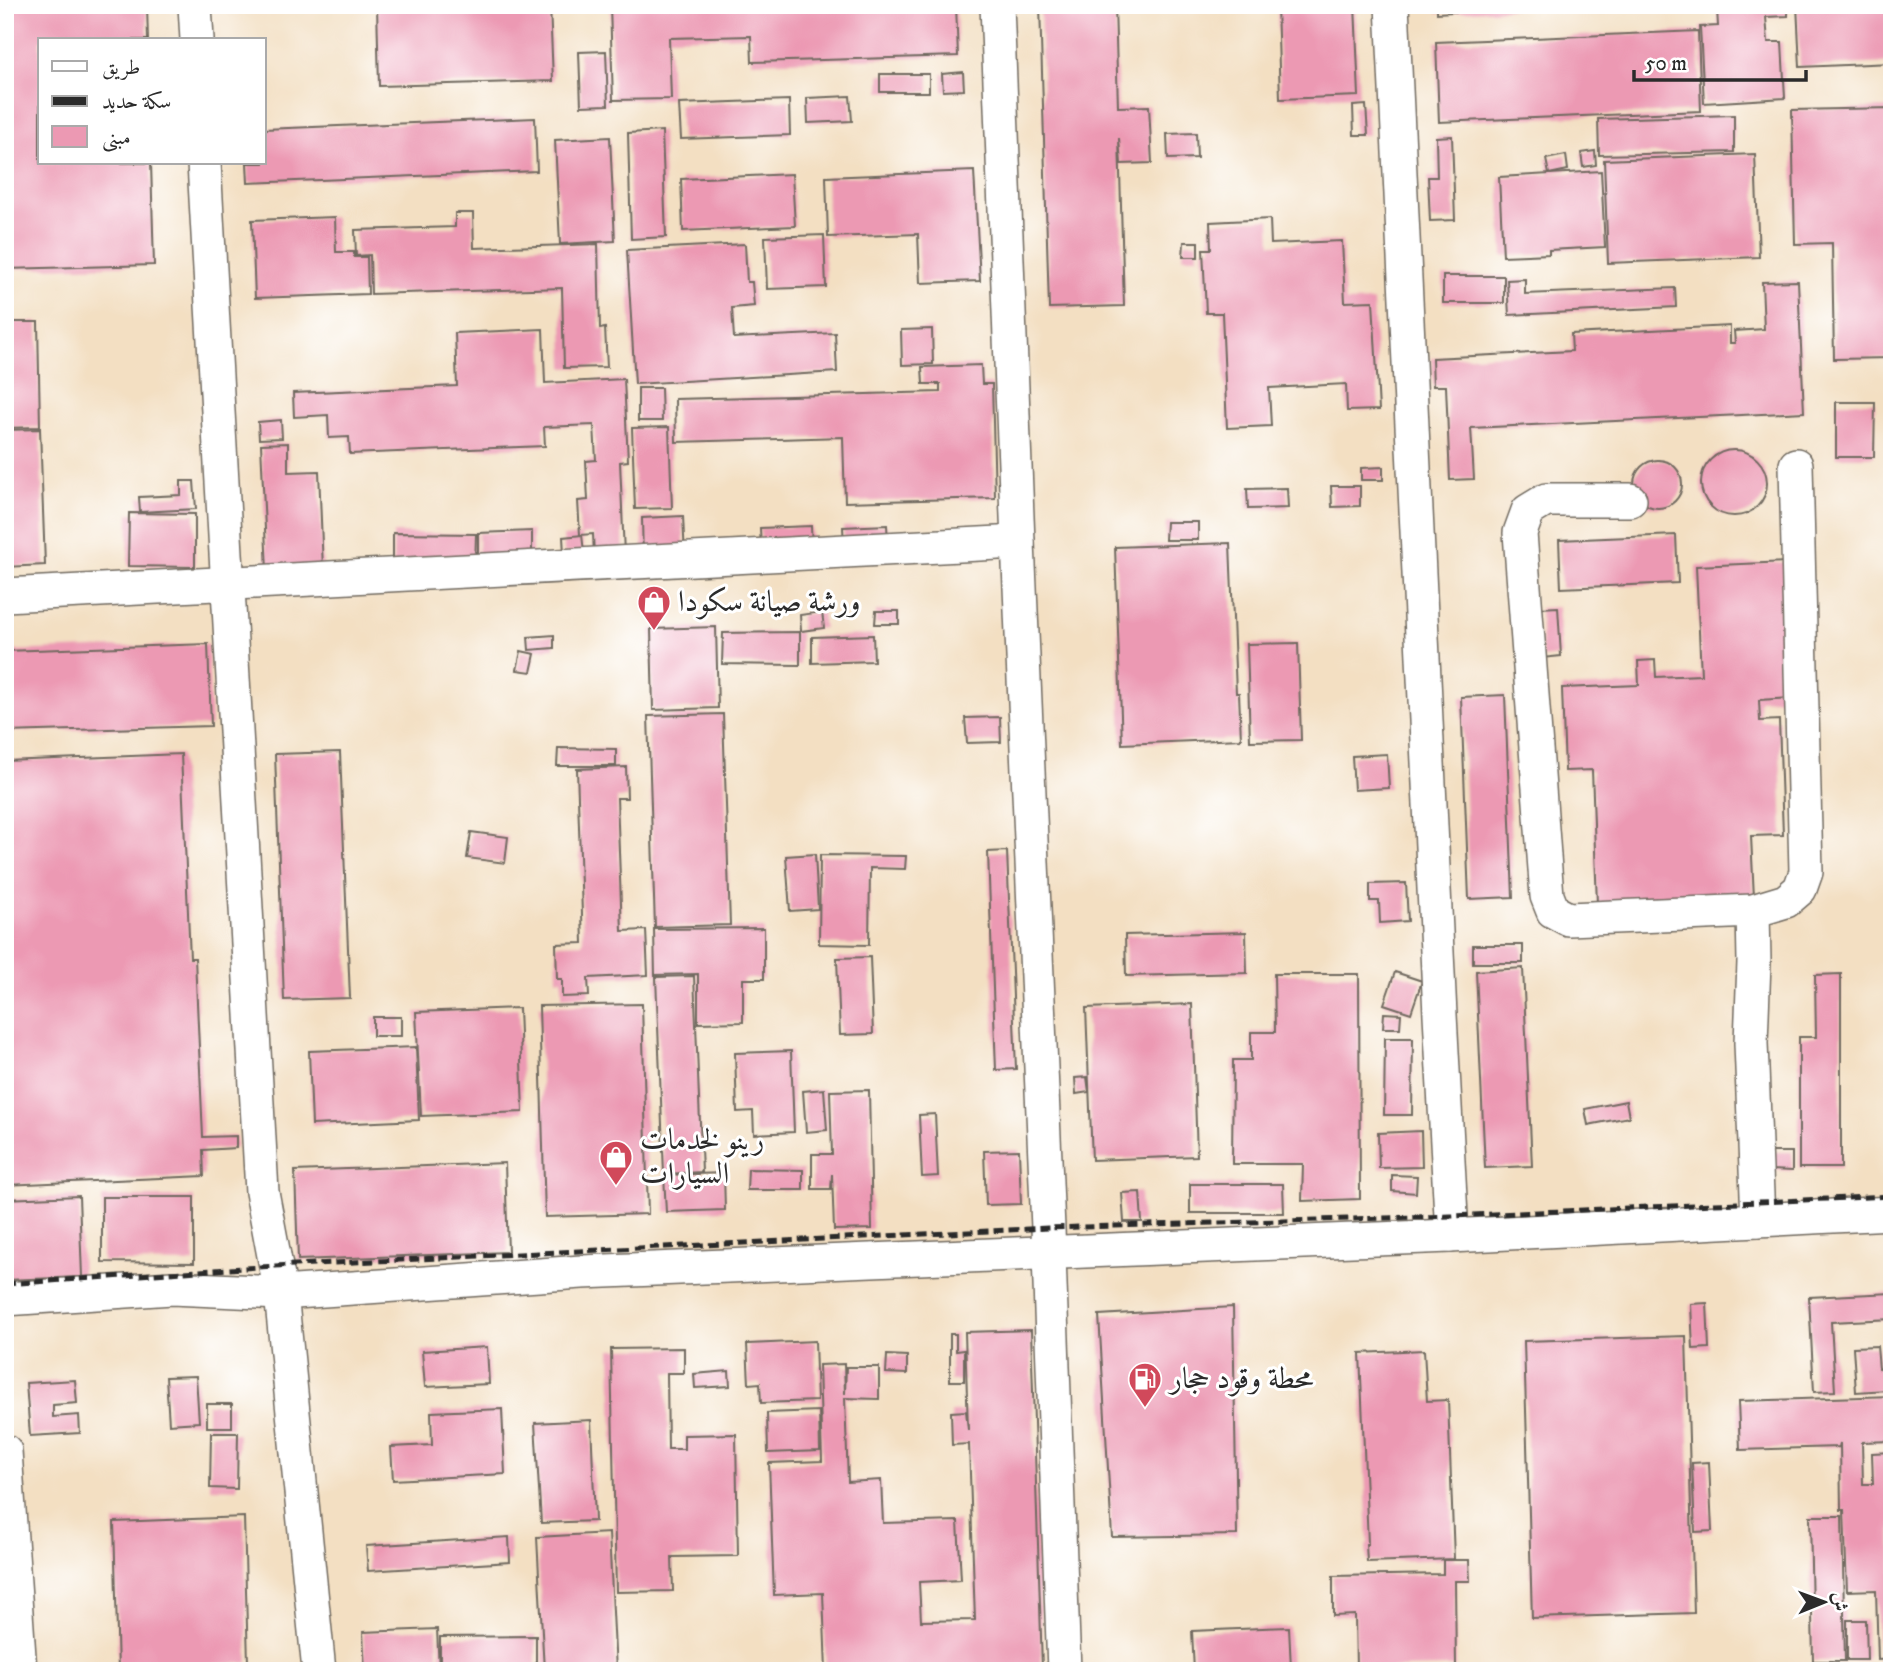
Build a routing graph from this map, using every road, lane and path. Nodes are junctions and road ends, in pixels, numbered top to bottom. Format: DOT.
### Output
graph roads {
  1 [pos="195,5"];
  2 [pos="997,5"];
  3 [pos="1392,5"];
  4 [pos="197,38"];
  5 [pos="204,164"];
  6 [pos="1796,465"];
  7 [pos="1630,500"];
  8 [pos="1018,542"];
  9 [pos="227,583"];
  10 [pos="5,595"];
  11 [pos="1753,911"];
  12 [pos="1892,1213"];
  13 [pos="1758,1220"];
  14 [pos="1450,1236"];
  15 [pos="1048,1252"];
  16 [pos="281,1293"];
  17 [pos="5,1299"];
  18 [pos="5,1451"];
  19 [pos="20,1671"];
  20 [pos="319,1671"];
  21 [pos="1064,1671"];
  1 -- 4 [label="street"];
  2 -- 8 [label="street"];
  3 -- 14 [label="street"];
  5 -- 9 [label="street"];
  6 -- 11 [label="street"];
  7 -- 11 [label="street"];
  8 -- 9 [label="street"];
  8 -- 15 [label="street"];
  9 -- 10 [label="street"];
  9 -- 16 [label="street"];
  11 -- 13 [label="street"];
  12 -- 13 [label="street"];
  13 -- 14 [label="street"];
  14 -- 15 [label="street"];
  15 -- 16 [label="street"];
  15 -- 21 [label="street"];
  16 -- 17 [label="street"];
  16 -- 20 [label="street"];
  18 -- 19 [label="street"];
}
